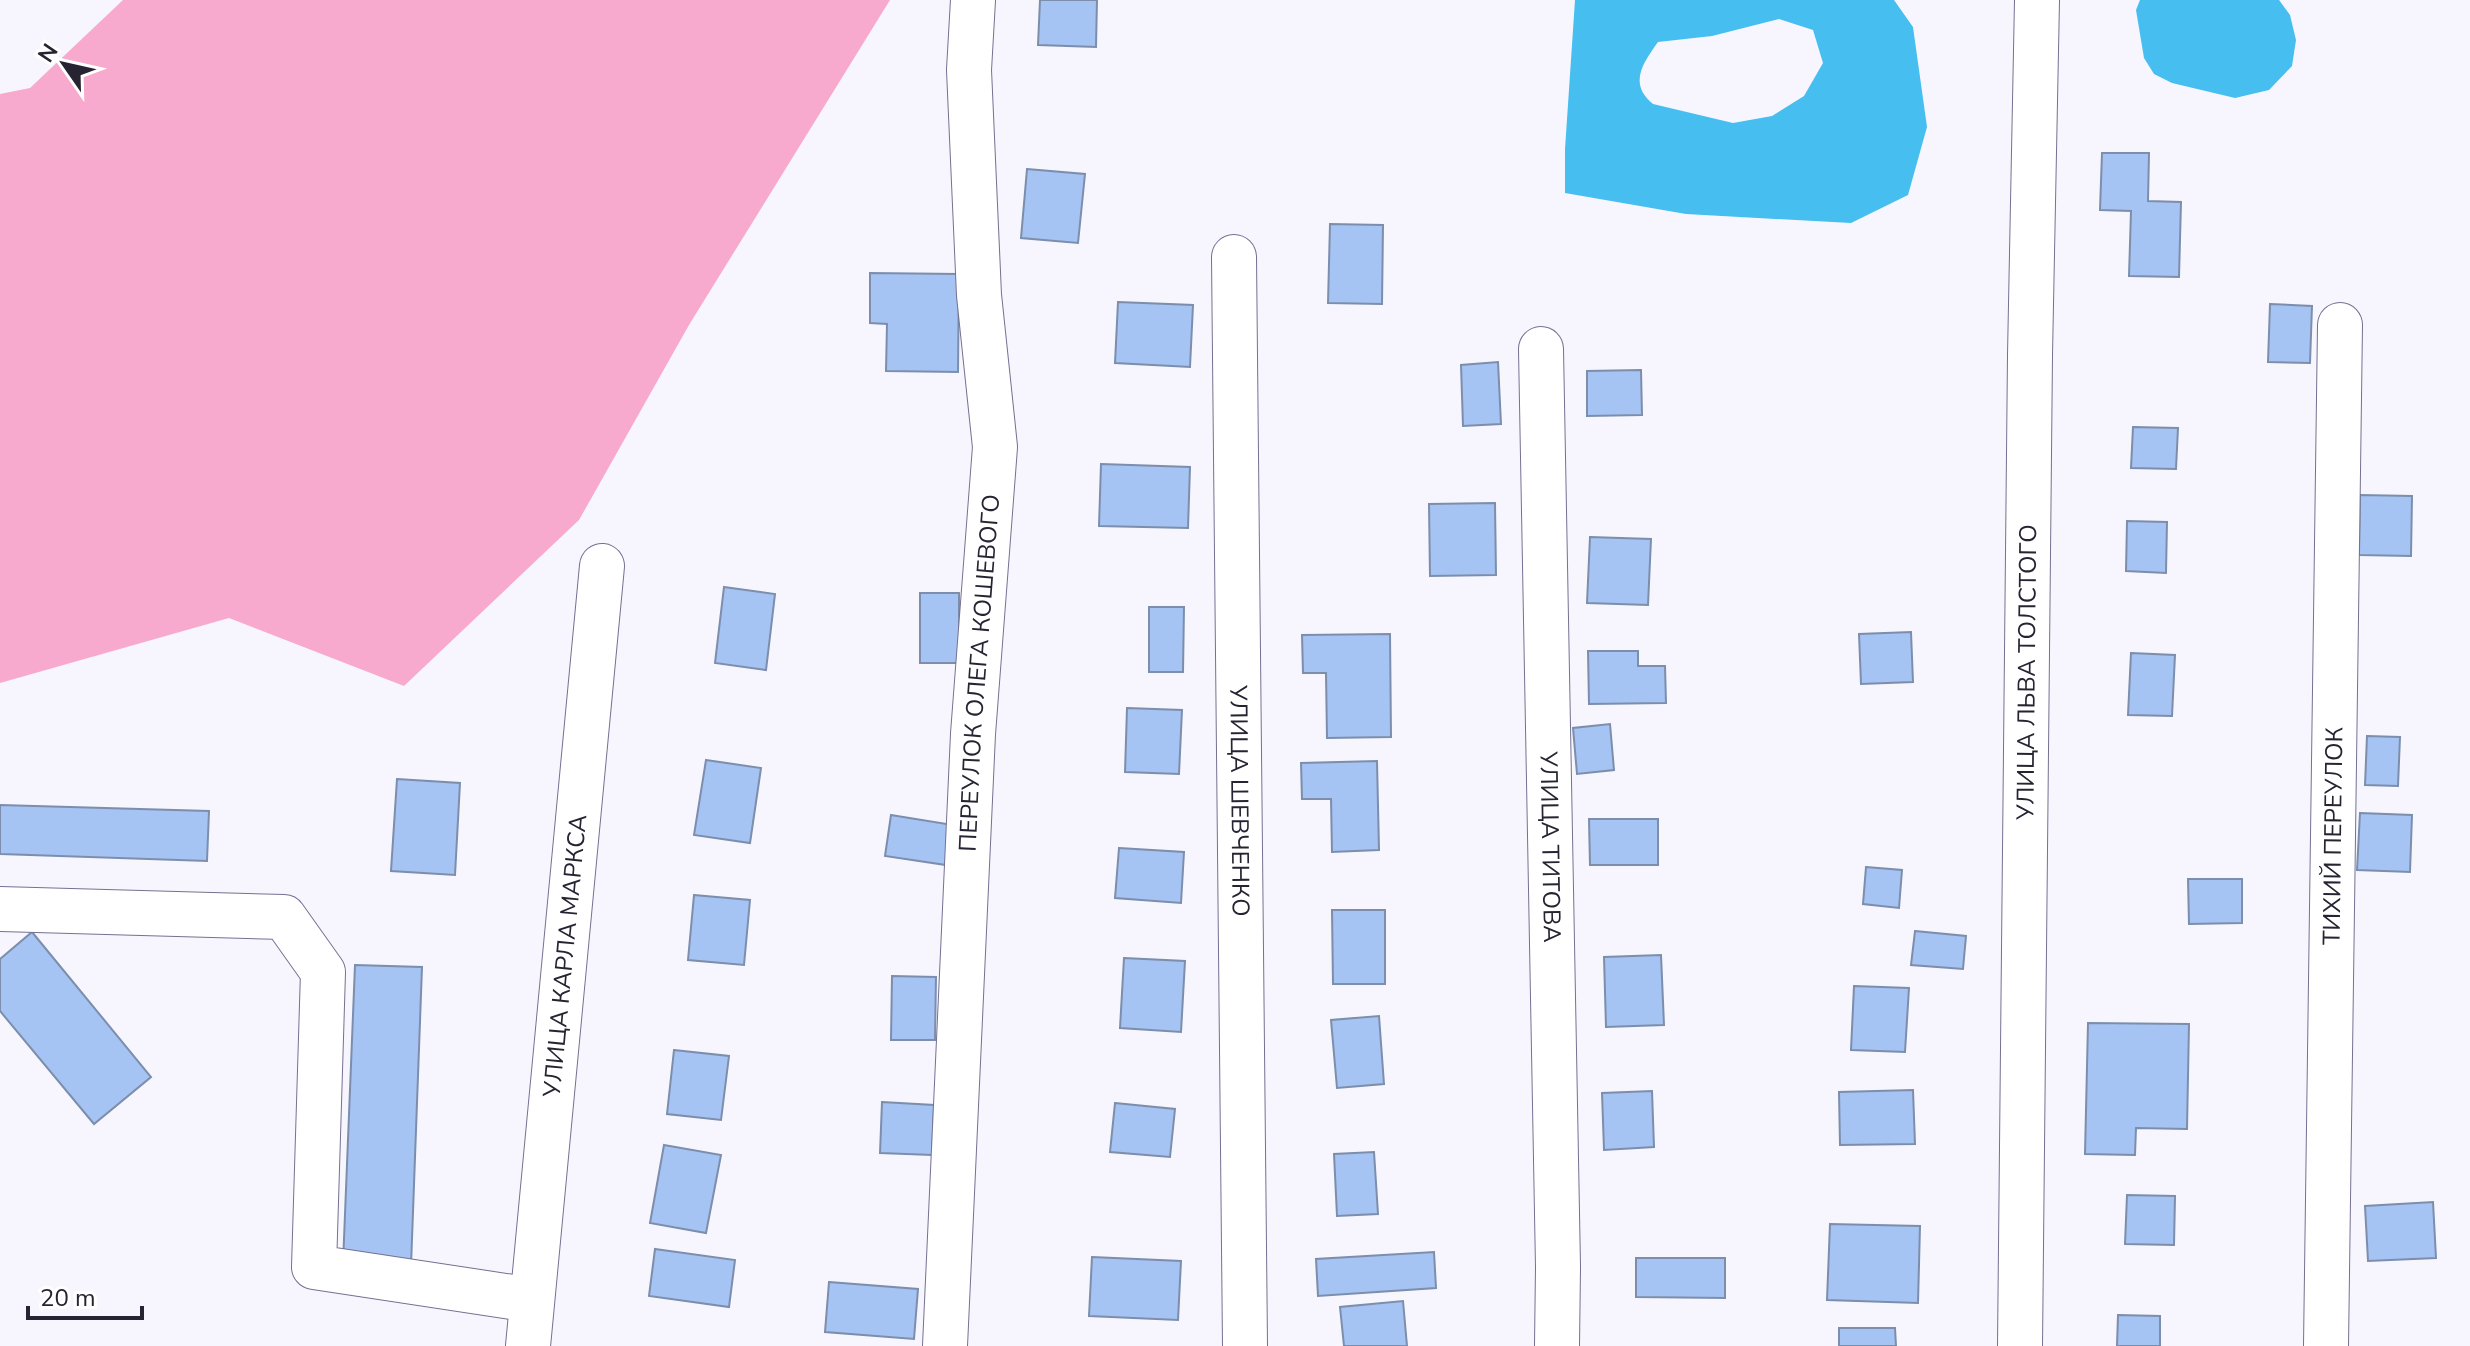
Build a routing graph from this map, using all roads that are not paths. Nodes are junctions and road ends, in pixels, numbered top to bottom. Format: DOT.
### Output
graph roads {
  1 [pos="973,0"];
  2 [pos="2037,0"];
  3 [pos="1234,257"];
  4 [pos="2340,325"];
  5 [pos="1541,349"];
  6 [pos="602,566"];
  7 [pos="0,909"];
  8 [pos="532,1300"];
  9 [pos="528,1346"];
  10 [pos="945,1346"];
  11 [pos="1245,1346"];
  12 [pos="1557,1346"];
  13 [pos="2020,1346"];
  14 [pos="2326,1346"];
  1 -- 10 [label="street, ПЕРЕУЛОК ОЛЕГА КОШЕВОГО"];
  2 -- 13 [label="street, УЛИЦА ЛЬВА ТОЛСТОГО"];
  3 -- 11 [label="street, УЛИЦА ШЕВЧЕНКО"];
  4 -- 14 [label="street, ТИХИЙ ПЕРЕУЛОК"];
  5 -- 12 [label="street, УЛИЦА ТИТОВА"];
  6 -- 8 [label="street, УЛИЦА КАРЛА МАРКСА"];
  7 -- 8 [label="street"];
  8 -- 9 [label="street, УЛИЦА КАРЛА МАРКСА"];
}
